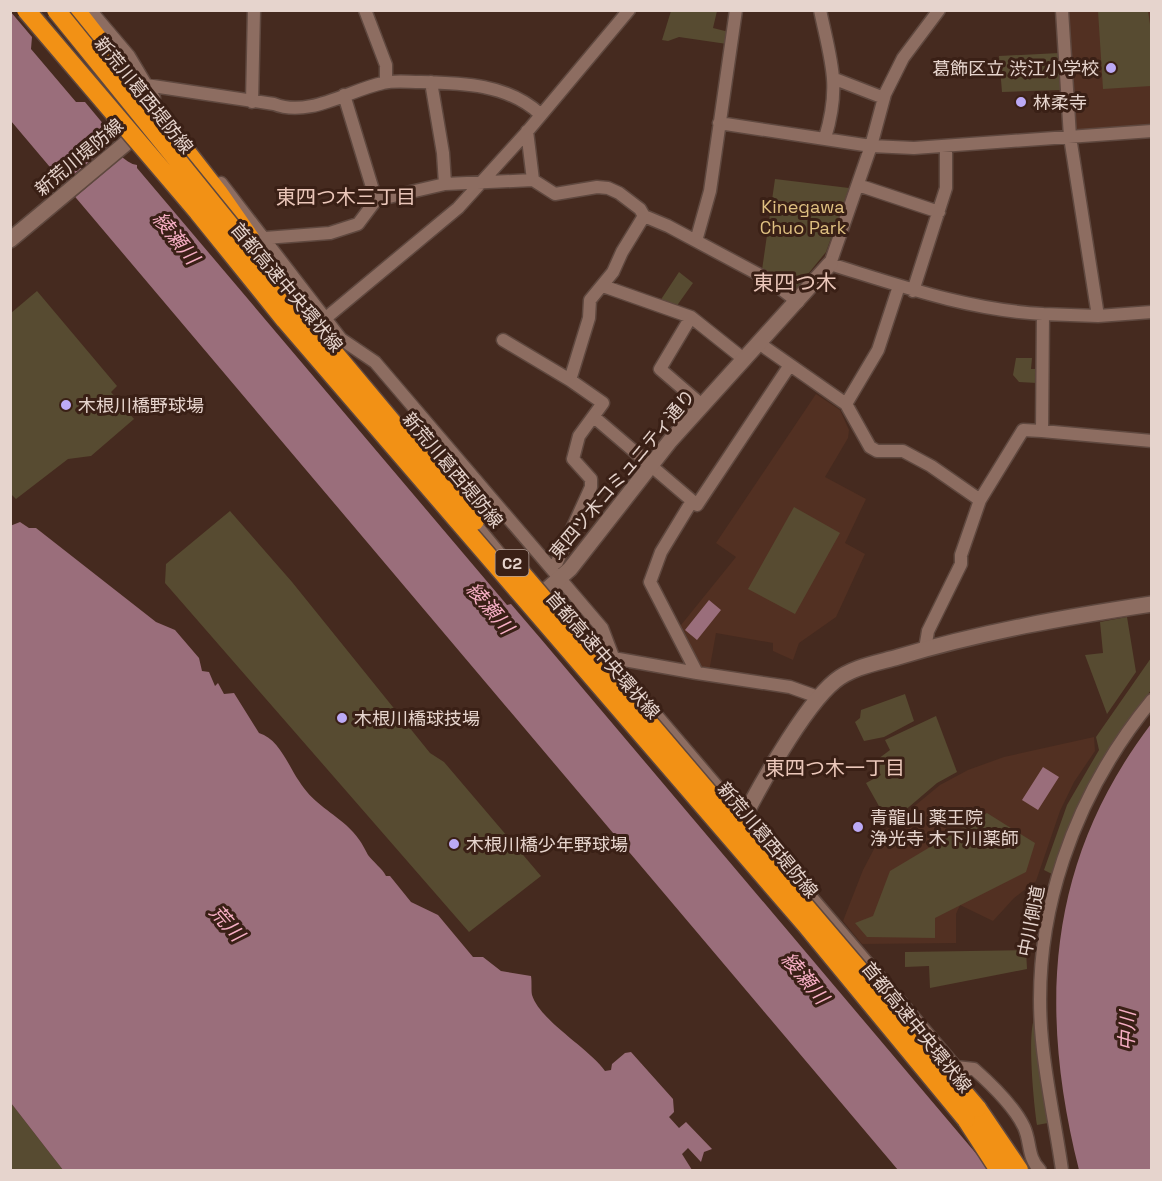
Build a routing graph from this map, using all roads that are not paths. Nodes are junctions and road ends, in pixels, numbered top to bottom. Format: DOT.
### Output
graph roads {
  1 [pos="26,10"];
  2 [pos="36,10"];
  3 [pos="50,10"];
  4 [pos="56,10"];
  5 [pos="76,10"];
  6 [pos="90,10"];
  7 [pos="254,10"];
  8 [pos="365,10"];
  9 [pos="629,10"];
  10 [pos="736,10"];
  11 [pos="820,10"];
  12 [pos="939,10"];
  13 [pos="1062,10"];
  14 [pos="835,79"];
  15 [pos="386,82"];
  16 [pos="431,82"];
  17 [pos="146,86"];
  18 [pos="344,95"];
  19 [pos="884,98"];
  20 [pos="252,102"];
  21 [pos="540,114"];
  22 [pos="719,123"];
  23 [pos="145,128"];
  24 [pos="527,131"];
  25 [pos="1152,131"];
  26 [pos="1070,136"];
  27 [pos="825,138"];
  28 [pos="872,146"];
  29 [pos="946,146"];
  30 [pos="533,180"];
  31 [pos="482,182"];
  32 [pos="445,184"];
  33 [pos="858,185"];
  34 [pos="376,200"];
  35 [pos="198,212"];
  36 [pos="939,212"];
  37 [pos="644,216"];
  38 [pos="265,238"];
  39 [pos="10,240"];
  40 [pos="696,241"];
  41 [pos="830,264"];
  42 [pos="603,286"];
  43 [pos="899,286"];
  44 [pos="914,291"];
  45 [pos="798,302"];
  46 [pos="1152,312"];
  47 [pos="1043,314"];
  48 [pos="1098,316"];
  49 [pos="691,317"];
  50 [pos="315,324"];
  51 [pos="503,340"];
  52 [pos="760,344"];
  53 [pos="745,360"];
  54 [pos="790,365"];
  55 [pos="570,380"];
  56 [pos="846,404"];
  57 [pos="703,406"];
  58 [pos="594,417"];
  59 [pos="1042,431"];
  60 [pos="1152,441"];
  61 [pos="651,466"];
  62 [pos="980,500"];
  63 [pos="692,501"];
  64 [pos="556,573"];
  65 [pos="536,599"];
  66 [pos="1152,604"];
  67 [pos="925,649"];
  68 [pos="613,654"];
  69 [pos="595,667"];
  70 [pos="697,673"];
  71 [pos="818,697"];
  72 [pos="1152,700"];
  73 [pos="743,818"];
  74 [pos="736,833"];
  75 [pos="956,1067"];
  76 [pos="965,1103"];
  77 [pos="999,1170"];
  78 [pos="1018,1170"];
  79 [pos="1040,1170"];
  80 [pos="1062,1170"];
  1 -- 35 [label="highway, 首都高速中央環状線 / C2, bridge"];
  2 -- 35 [label="highway, bridge"];
  3 -- 23 [label="main road, 新荒川葛西堤防線"];
  4 -- 50 [label="highway, 首都高速中央環状線 / C2, bridge"];
  5 -- 50 [label="highway, bridge"];
  6 -- 17 [label="street"];
  7 -- 20 [label="street"];
  8 -- 15 [label="street"];
  9 -- 21 [label="street"];
  10 -- 22 [label="street"];
  11 -- 14 [label="street"];
  12 -- 19 [label="street"];
  13 -- 26 [label="street"];
  14 -- 19 [label="street"];
  14 -- 27 [label="street"];
  15 -- 16 [label="street"];
  15 -- 18 [label="street"];
  16 -- 21 [label="street"];
  16 -- 32 [label="street"];
  17 -- 20 [label="street"];
  17 -- 38 [label="street"];
  18 -- 20 [label="street"];
  18 -- 34 [label="street"];
  19 -- 28 [label="street"];
  21 -- 24 [label="street"];
  22 -- 27 [label="street"];
  22 -- 40 [label="street"];
  23 -- 39 [label="main road, 新荒川堤防線"];
  23 -- 50 [label="main road, 新荒川葛西堤防線, bridge"];
  24 -- 30 [label="street"];
  24 -- 31 [label="street"];
  25 -- 26 [label="street"];
  26 -- 29 [label="street"];
  26 -- 48 [label="street"];
  27 -- 28 [label="street"];
  28 -- 29 [label="street"];
  28 -- 33 [label="street"];
  29 -- 36 [label="street"];
  30 -- 31 [label="street"];
  30 -- 37 [label="street"];
  31 -- 32 [label="street"];
  31 -- 50 [label="street"];
  32 -- 34 [label="street"];
  33 -- 36 [label="street"];
  33 -- 41 [label="street"];
  34 -- 38 [label="street"];
  35 -- 77 [label="highway, 首都高速中央環状線 / C2, bridge"];
  36 -- 44 [label="street"];
  37 -- 40 [label="street"];
  37 -- 42 [label="street"];
  38 -- 50 [label="street"];
  40 -- 45 [label="street"];
  41 -- 43 [label="street"];
  41 -- 45 [label="main road, 東四ツ木コミュニティ通り"];
  42 -- 49 [label="street"];
  42 -- 55 [label="street"];
  43 -- 44 [label="street"];
  43 -- 56 [label="street"];
  44 -- 47 [label="street"];
  45 -- 52 [label="main road, 東四ツ木コミュニティ通り"];
  46 -- 48 [label="street"];
  47 -- 48 [label="street"];
  47 -- 59 [label="street"];
  49 -- 53 [label="street"];
  49 -- 57 [label="street"];
  50 -- 64 [label="street"];
  50 -- 65 [label="main road, 新荒川葛西堤防線"];
  50 -- 78 [label="highway, 首都高速中央環状線 / C2, bridge"];
  51 -- 55 [label="street"];
  52 -- 53 [label="main road, 東四ツ木コミュニティ通り"];
  52 -- 54 [label="street"];
  53 -- 57 [label="main road, 東四ツ木コミュニティ通り"];
  54 -- 56 [label="street"];
  54 -- 63 [label="street"];
  55 -- 58 [label="street"];
  56 -- 62 [label="street"];
  57 -- 61 [label="main road, 東四ツ木コミュニティ通り"];
  58 -- 61 [label="street"];
  58 -- 64 [label="street"];
  59 -- 60 [label="street"];
  59 -- 62 [label="street"];
  61 -- 63 [label="street"];
  61 -- 64 [label="main road, 東四ツ木コミュニティ通り"];
  62 -- 67 [label="street"];
  63 -- 70 [label="street"];
  64 -- 65 [label="main road, 東四ツ木コミュニティ通り"];
  64 -- 68 [label="street"];
  65 -- 69 [label="main road, 新荒川葛西堤防線"];
  66 -- 67 [label="main road"];
  67 -- 71 [label="main road"];
  68 -- 69 [label="street"];
  68 -- 70 [label="street"];
  68 -- 73 [label="street"];
  69 -- 74 [label="main road, 新荒川葛西堤防線"];
  70 -- 71 [label="street"];
  71 -- 73 [label="main road"];
  72 -- 80 [label="street, 中川側道"];
  73 -- 74 [label="main road"];
  73 -- 75 [label="street"];
  74 -- 76 [label="main road, 新荒川葛西堤防線"];
  75 -- 76 [label="street"];
  75 -- 79 [label="street"];
  76 -- 78 [label="main road, 新荒川葛西堤防線"];
}
